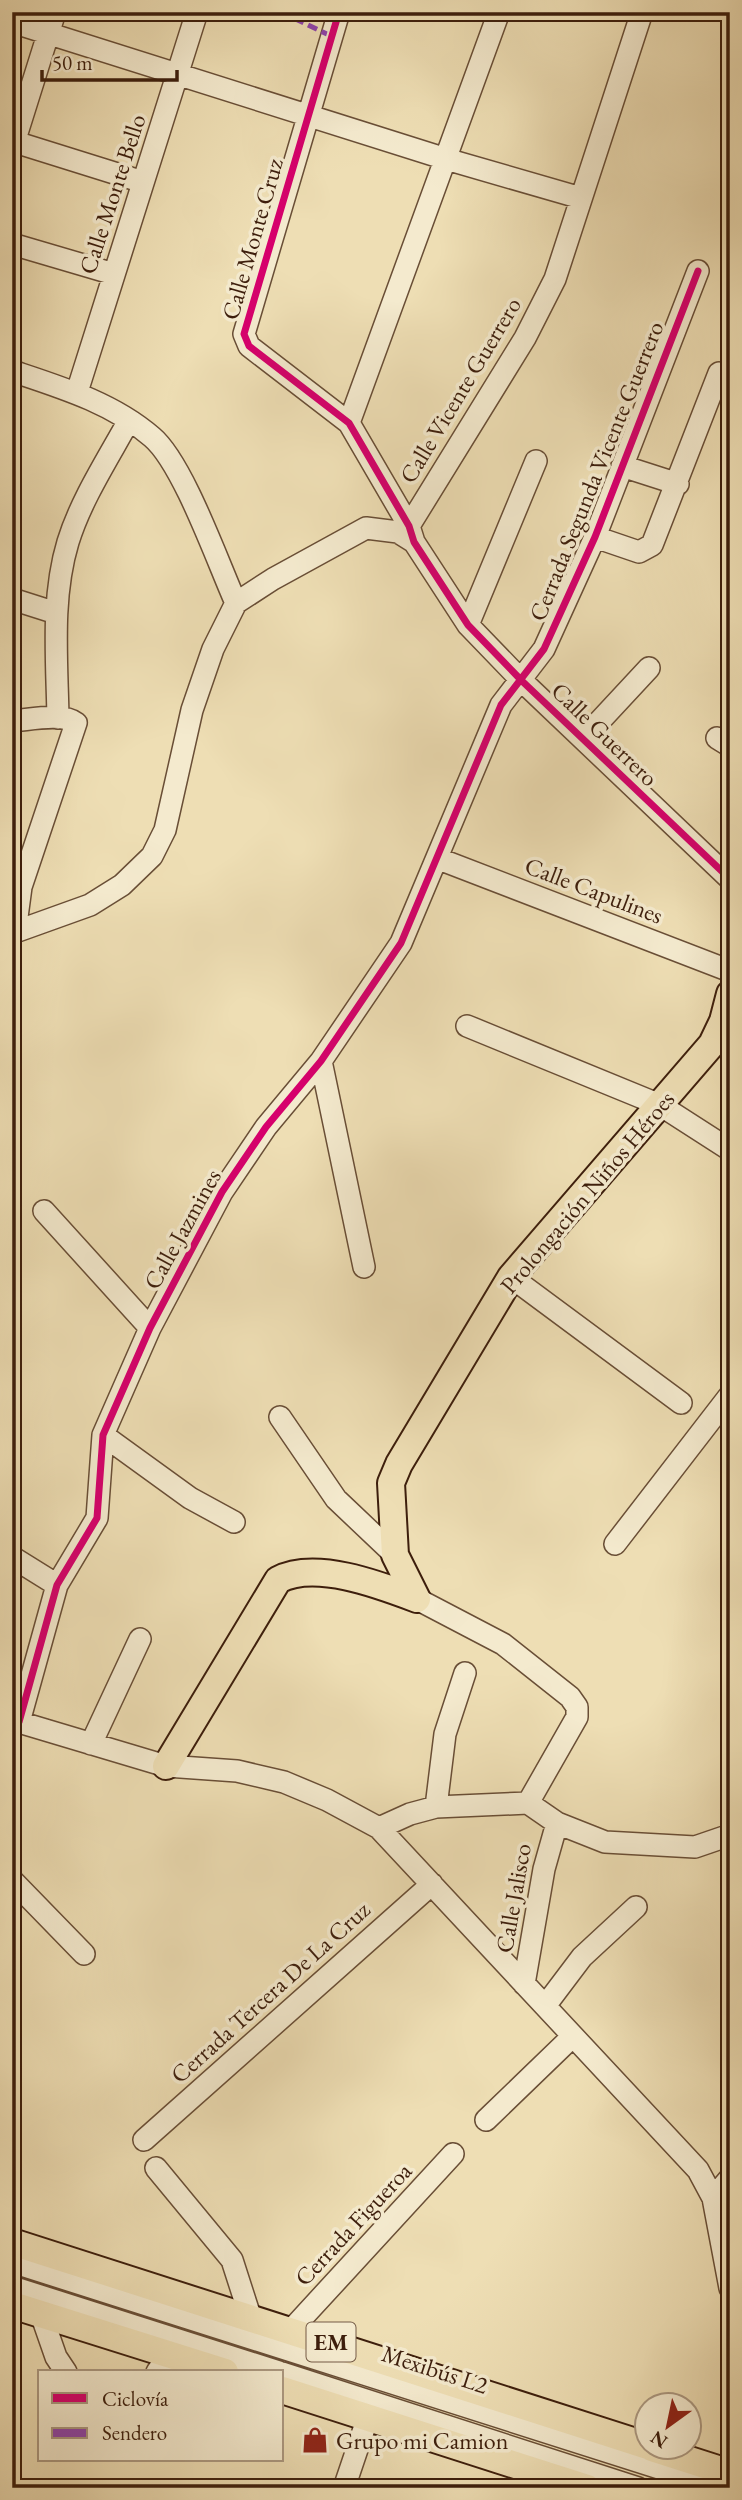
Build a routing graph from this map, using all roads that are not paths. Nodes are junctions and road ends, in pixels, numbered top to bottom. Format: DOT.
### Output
graph roads {
  1 [pos="55,12"];
  2 [pos="197,12"];
  3 [pos="339,12"];
  4 [pos="499,12"];
  5 [pos="642,12"];
  6 [pos="12,22"];
  7 [pos="49,33"];
  8 [pos="177,74"];
  9 [pos="307,116"];
  10 [pos="13,145"];
  11 [pos="446,159"];
  12 [pos="143,183"];
  13 [pos="581,198"];
  14 [pos="12,244"];
  15 [pos="698,271"];
  16 [pos="114,274"];
  17 [pos="12,371"];
  18 [pos="719,373"];
  19 [pos="77,392"];
  20 [pos="128,422"];
  21 [pos="349,423"];
  22 [pos="536,461"];
  23 [pos="622,466"];
  24 [pos="678,484"];
  25 [pos="412,534"];
  26 [pos="595,537"];
  27 [pos="12,599"];
  28 [pos="236,603"];
  29 [pos="56,613"];
  30 [pos="468,625"];
  31 [pos="649,668"];
  32 [pos="522,681"];
  33 [pos="12,720"];
  34 [pos="67,721"];
  35 [pos="583,739"];
  36 [pos="439,859"];
  37 [pos="730,879"];
  38 [pos="14,932"];
  39 [pos="730,971"];
  40 [pos="730,994"];
  41 [pos="467,1026"];
  42 [pos="321,1061"];
  43 [pos="660,1104"];
  44 [pos="730,1150"];
  45 [pos="44,1211"];
  46 [pos="364,1268"];
  47 [pos="511,1277"];
  48 [pos="150,1328"];
  49 [pos="730,1395"];
  50 [pos="681,1403"];
  51 [pos="280,1418"];
  52 [pos="722,1422"];
  53 [pos="103,1435"];
  54 [pos="234,1522"];
  55 [pos="615,1544"];
  56 [pos="395,1555"];
  57 [pos="12,1558"];
  58 [pos="57,1585"];
  59 [pos="417,1598"];
  60 [pos="140,1639"];
  61 [pos="465,1673"];
  62 [pos="16,1721"];
  63 [pos="91,1744"];
  64 [pos="166,1766"];
  65 [pos="528,1803"];
  66 [pos="436,1807"];
  67 [pos="557,1822"];
  68 [pos="379,1828"];
  69 [pos="730,1835"];
  70 [pos="12,1880"];
  71 [pos="432,1884"];
  72 [pos="636,1907"];
  73 [pos="84,1954"];
  74 [pos="524,1984"];
  75 [pos="545,2006"];
  76 [pos="573,2036"];
  77 [pos="486,2120"];
  78 [pos="144,2140"];
  79 [pos="453,2154"];
  80 [pos="156,2168"];
  81 [pos="730,2178"];
  82 [pos="713,2197"];
  83 [pos="12,2242"];
  84 [pos="12,2262"];
  85 [pos="12,2287"];
  86 [pos="730,2288"];
  87 [pos="12,2305"];
  88 [pos="41,2314"];
  89 [pos="250,2316"];
  90 [pos="292,2329"];
  91 [pos="163,2364"];
  92 [pos="65,2370"];
  93 [pos="210,2370"];
  94 [pos="271,2370"];
  95 [pos="284,2374"];
  96 [pos="284,2391"];
  97 [pos="368,2417"];
  98 [pos="634,2442"];
  99 [pos="696,2462"];
  100 [pos="730,2473"];
  101 [pos="344,2488"];
  102 [pos="586,2488"];
  103 [pos="638,2488"];
  104 [pos="722,2488"];
  1 -- 7 [label="street"];
  2 -- 8 [label="street, Calle Monte Bello"];
  3 -- 9 [label="street, Calle Monte Cruz"];
  4 -- 11 [label="street"];
  5 -- 13 [label="street, Calle Vicente Guerrero"];
  6 -- 7 [label="street"];
  7 -- 8 [label="street"];
  7 -- 10 [label="street"];
  8 -- 9 [label="street"];
  8 -- 12 [label="street, Calle Monte Bello"];
  9 -- 11 [label="street"];
  9 -- 21 [label="street, Calle Monte Cruz"];
  10 -- 12 [label="street"];
  11 -- 13 [label="street"];
  11 -- 21 [label="street"];
  12 -- 16 [label="street, Calle Monte Bello"];
  13 -- 25 [label="street, Calle Vicente Guerrero"];
  14 -- 16 [label="street"];
  15 -- 23 [label="street, Cerrada Segunda Vicente Guerrero"];
  16 -- 19 [label="street, Calle Monte Bello"];
  17 -- 19 [label="street"];
  18 -- 24 [label="street"];
  19 -- 20 [label="street"];
  20 -- 28 [label="street"];
  20 -- 29 [label="street"];
  21 -- 25 [label="street, Calle Monte Cruz"];
  22 -- 30 [label="street"];
  23 -- 24 [label="street"];
  23 -- 26 [label="street, Cerrada Segunda Vicente Guerrero"];
  24 -- 26 [label="street"];
  25 -- 28 [label="street"];
  25 -- 30 [label="street, Calle Guerrero"];
  26 -- 32 [label="street, Cerrada Segunda Vicente Guerrero"];
  27 -- 29 [label="street"];
  28 -- 38 [label="street"];
  29 -- 34 [label="street"];
  30 -- 32 [label="street, Calle Guerrero"];
  31 -- 35 [label="street"];
  32 -- 35 [label="street, Calle Guerrero"];
  32 -- 36 [label="street, Calle Jazmines"];
  33 -- 34 [label="street"];
  34 -- 38 [label="street"];
  35 -- 37 [label="street, Calle Guerrero"];
  36 -- 39 [label="street, Calle Capulines"];
  36 -- 42 [label="street, Calle Jazmines"];
  40 -- 43 [label="main road, Prolongación Niños Héroes"];
  41 -- 43 [label="street"];
  42 -- 46 [label="street"];
  42 -- 48 [label="street, Calle Jazmines"];
  43 -- 44 [label="street"];
  43 -- 47 [label="main road, Prolongación Niños Héroes"];
  45 -- 48 [label="street"];
  47 -- 50 [label="street"];
  47 -- 56 [label="main road, Prolongación Niños Héroes"];
  48 -- 53 [label="street, Calle Jazmines"];
  49 -- 52 [label="street"];
  51 -- 56 [label="street"];
  52 -- 55 [label="street"];
  53 -- 54 [label="street"];
  53 -- 58 [label="street, Calle Jazmines"];
  56 -- 59 [label="main road, Prolongación Niños Héroes"];
  57 -- 58 [label="street"];
  58 -- 62 [label="street, Calle Jazmines"];
  59 -- 64 [label="main road"];
  59 -- 65 [label="street"];
  60 -- 63 [label="street"];
  61 -- 66 [label="street"];
  62 -- 63 [label="street"];
  63 -- 64 [label="street"];
  64 -- 68 [label="street"];
  65 -- 66 [label="street"];
  65 -- 67 [label="street"];
  66 -- 68 [label="street"];
  67 -- 69 [label="street"];
  67 -- 74 [label="street, Calle Jalisco"];
  68 -- 71 [label="street"];
  70 -- 73 [label="street"];
  71 -- 74 [label="street"];
  71 -- 78 [label="street, Cerrada Tercera De La Cruz"];
  72 -- 75 [label="street"];
  74 -- 75 [label="street"];
  75 -- 76 [label="street"];
  76 -- 77 [label="street"];
  76 -- 82 [label="street"];
  79 -- 90 [label="street, Cerrada Figueroa"];
  80 -- 89 [label="street"];
  81 -- 82 [label="street"];
  82 -- 86 [label="street"];
  83 -- 89 [label="main road, EM"];
  84 -- 104 [label="street, Mexibús L2"];
  85 -- 94 [label="street, Mexibús L2"];
  87 -- 88 [label="main road"];
  88 -- 91 [label="main road"];
  88 -- 92 [label="street"];
  89 -- 90 [label="main road, EM"];
  90 -- 98 [label="main road, EM"];
  91 -- 93 [label="main road"];
  95 -- 103 [label="street, Mexibús L2"];
  96 -- 97 [label="main road, EM"];
  97 -- 101 [label="street"];
  97 -- 102 [label="main road, EM"];
  99 -- 100 [label="main road, EM"];
}
